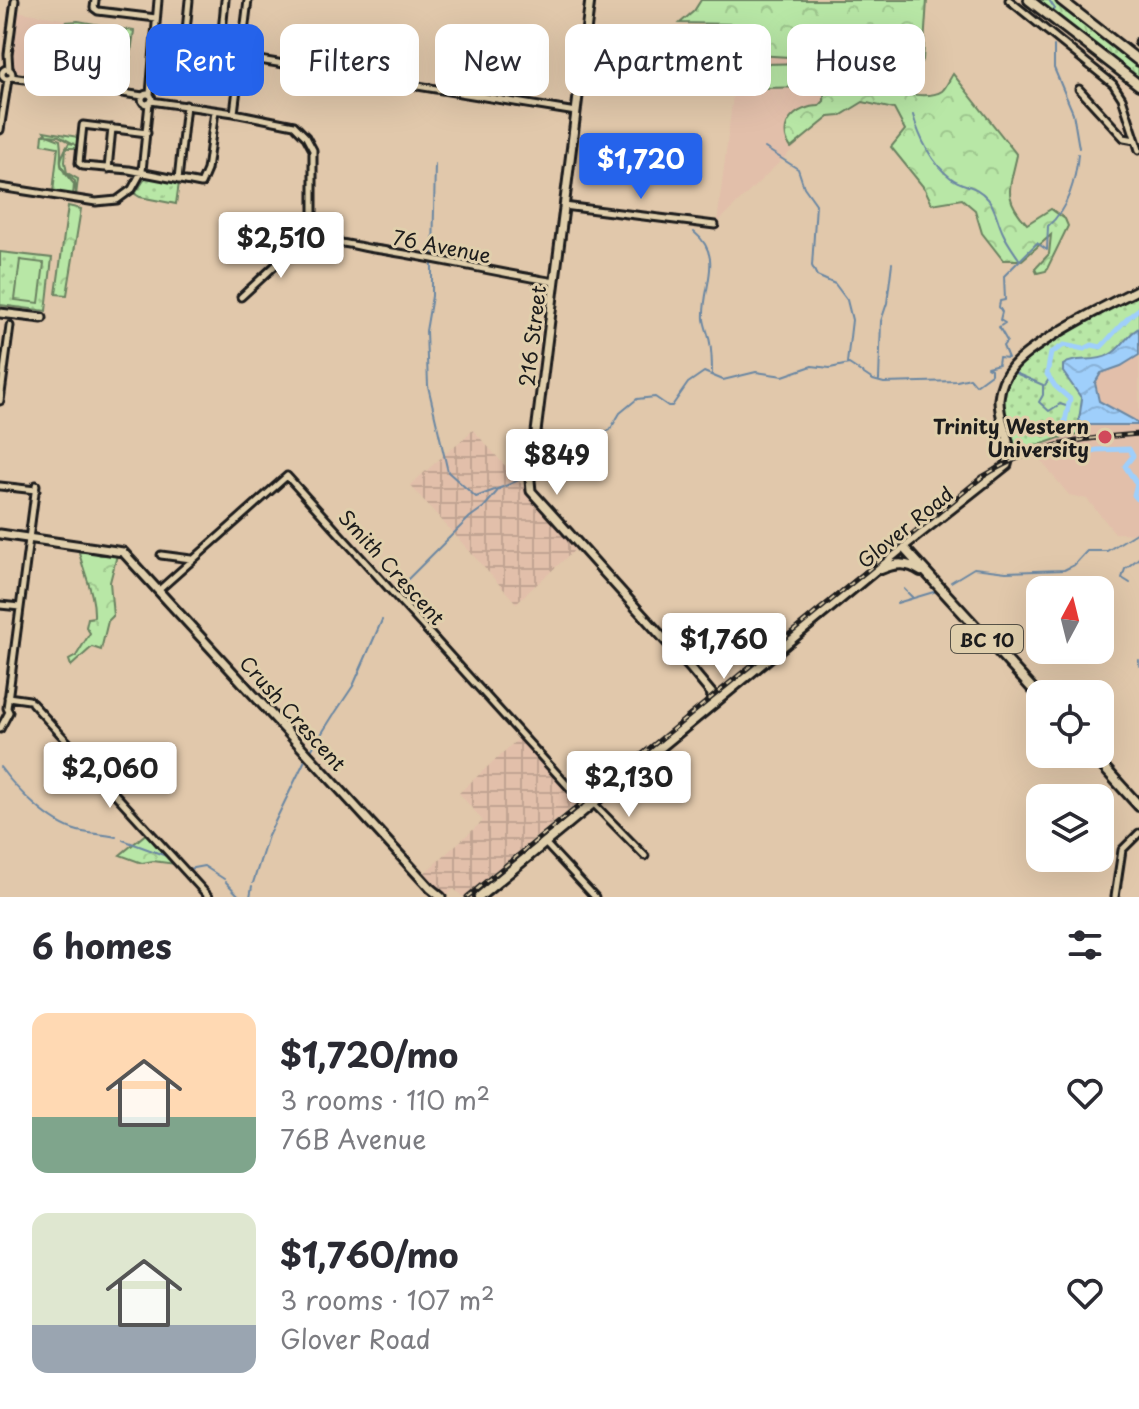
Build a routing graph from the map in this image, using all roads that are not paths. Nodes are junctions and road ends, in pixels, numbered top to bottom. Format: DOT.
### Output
graph roads {
  1 [pos="15,0"];
  2 [pos="95,0"];
  3 [pos="158,0"];
  4 [pos="189,0"];
  5 [pos="225,0"];
  6 [pos="248,0"];
  7 [pos="590,0"];
  8 [pos="1009,0"];
  9 [pos="1029,0"];
  10 [pos="1061,0"];
  11 [pos="156,18"];
  12 [pos="245,24"];
  13 [pos="264,61"];
  14 [pos="1139,61"];
  15 [pos="5,74"];
  16 [pos="1139,85"];
  17 [pos="1079,89"];
  18 [pos="236,96"];
  19 [pos="147,98"];
  20 [pos="186,105"];
  21 [pos="215,111"];
  22 [pos="576,112"];
  23 [pos="234,113"];
  24 [pos="112,128"];
  25 [pos="0,130"];
  26 [pos="147,133"];
  27 [pos="1135,140"];
  28 [pos="1139,150"];
  29 [pos="108,169"];
  30 [pos="141,173"];
  31 [pos="178,180"];
  32 [pos="0,187"];
  33 [pos="564,206"];
  34 [pos="312,223"];
  35 [pos="715,225"];
  36 [pos="322,241"];
  37 [pos="300,243"];
  38 [pos="555,282"];
  39 [pos="1139,289"];
  40 [pos="241,297"];
  41 [pos="0,314"];
  42 [pos="42,320"];
  43 [pos="10,326"];
  44 [pos="0,401"];
  45 [pos="0,486"];
  46 [pos="0,534"];
  47 [pos="29,538"];
  48 [pos="903,547"];
  49 [pos="161,555"];
  50 [pos="192,559"];
  51 [pos="873,573"];
  52 [pos="935,581"];
  53 [pos="159,590"];
  54 [pos="0,605"];
  55 [pos="20,607"];
  56 [pos="776,653"];
  57 [pos="692,670"];
  58 [pos="1026,682"];
  59 [pos="735,684"];
  60 [pos="711,690"];
  61 [pos="8,697"];
  62 [pos="714,703"];
  63 [pos="0,729"];
  64 [pos="1105,768"];
  65 [pos="590,806"];
  66 [pos="1139,806"];
  67 [pos="1139,833"];
  68 [pos="545,843"];
  69 [pos="645,856"];
  70 [pos="209,897"];
  71 [pos="441,897"];
  72 [pos="479,897"];
  73 [pos="595,897"];
  74 [pos="1115,897"];
  1 -- 15 [label="street"];
  2 -- 11 [label="street"];
  3 -- 11 [label="street"];
  4 -- 5 [label="street"];
  6 -- 12 [label="street"];
  7 -- 22 [label="main road, 216 Street"];
  8 -- 27 [label="street"];
  9 -- 16 [label="highway"];
  10 -- 14 [label="highway"];
  11 -- 19 [label="street"];
  13 -- 22 [label="street"];
  15 -- 19 [label="street"];
  15 -- 25 [label="street"];
  17 -- 27 [label="street"];
  18 -- 23 [label="street"];
  19 -- 20 [label="street"];
  19 -- 26 [label="street"];
  20 -- 21 [label="street"];
  20 -- 31 [label="street"];
  21 -- 23 [label="street"];
  21 -- 31 [label="street"];
  22 -- 33 [label="main road, 216 Street"];
  23 -- 34 [label="street"];
  24 -- 26 [label="street"];
  24 -- 29 [label="street"];
  24 -- 29 [label="street"];
  26 -- 30 [label="street"];
  27 -- 28 [label="street"];
  29 -- 30 [label="street"];
  30 -- 31 [label="street"];
  30 -- 32 [label="street"];
  33 -- 35 [label="street"];
  33 -- 38 [label="main road, 216 Street"];
  34 -- 36 [label="street"];
  34 -- 37 [label="street"];
  36 -- 37 [label="street, 76 Avenue"];
  36 -- 38 [label="street, 76 Avenue"];
  37 -- 40 [label="street"];
  38 -- 57 [label="main road, 216 Street"];
  39 -- 48 [label="main road, Glover Road"];
  41 -- 42 [label="main road"];
  43 -- 44 [label="street"];
  45 -- 47 [label="street"];
  46 -- 47 [label="main road"];
  47 -- 53 [label="main road, Crush Crescent"];
  47 -- 55 [label="street"];
  48 -- 51 [label="highway, Glover Road"];
  48 -- 52 [label="highway, BC 10"];
  49 -- 50 [label="street"];
  50 -- 53 [label="street, Smith Crescent"];
  50 -- 65 [label="street, Smith Crescent"];
  51 -- 52 [label="highway"];
  51 -- 56 [label="highway, Glover Road"];
  52 -- 58 [label="highway, BC 10"];
  53 -- 71 [label="main road, Crush Crescent"];
  54 -- 55 [label="street"];
  55 -- 61 [label="street"];
  56 -- 59 [label="highway, Glover Road"];
  56 -- 62 [label="highway, Glover Road"];
  57 -- 60 [label="main road"];
  57 -- 62 [label="main road, 216 Street"];
  59 -- 60 [label="highway"];
  59 -- 62 [label="highway, Glover Road"];
  60 -- 62 [label="main road"];
  61 -- 63 [label="street"];
  61 -- 70 [label="street"];
  62 -- 65 [label="highway, Glover Road"];
  64 -- 66 [label="highway"];
  65 -- 68 [label="highway, Glover Road"];
  65 -- 69 [label="street, Smith Crescent"];
  67 -- 74 [label="street"];
  68 -- 72 [label="highway, Glover Road"];
  68 -- 73 [label="street"];
}
